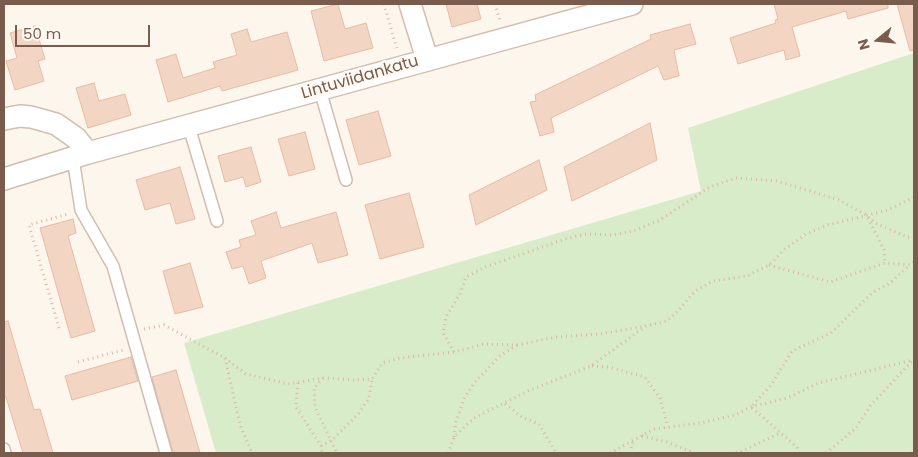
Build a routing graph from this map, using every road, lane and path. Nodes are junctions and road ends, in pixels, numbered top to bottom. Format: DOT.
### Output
graph roads {
  1 [pos="384,4"];
  2 [pos="410,4"];
  3 [pos="632,4"];
  4 [pos="427,59"];
  5 [pos="402,66"];
  6 [pos="320,90"];
  7 [pos="4,119"];
  8 [pos="189,127"];
  9 [pos="80,155"];
  10 [pos="4,179"];
  11 [pos="346,180"];
  12 [pos="914,197"];
  13 [pos="81,210"];
  14 [pos="866,215"];
  15 [pos="217,221"];
  16 [pos="914,238"];
  17 [pos="914,262"];
  18 [pos="885,263"];
  19 [pos="910,264"];
  20 [pos="769,265"];
  21 [pos="646,326"];
  22 [pos="60,328"];
  23 [pos="132,331"];
  24 [pos="517,345"];
  25 [pos="136,346"];
  26 [pos="454,352"];
  27 [pos="225,358"];
  28 [pos="914,359"];
  29 [pos="78,362"];
  30 [pos="591,366"];
  31 [pos="324,378"];
  32 [pos="372,379"];
  33 [pos="298,383"];
  34 [pos="505,404"];
  35 [pos="750,407"];
  36 [pos="668,427"];
  37 [pos="780,433"];
  38 [pos="641,436"];
  39 [pos="454,437"];
  40 [pos="332,440"];
  41 [pos="633,440"];
  42 [pos="321,446"];
  43 [pos="4,450"];
  44 [pos="914,451"];
  45 [pos="5,453"];
  46 [pos="166,453"];
  47 [pos="252,453"];
  48 [pos="322,453"];
  49 [pos="337,453"];
  50 [pos="448,453"];
  51 [pos="556,453"];
  52 [pos="610,453"];
  53 [pos="630,453"];
  54 [pos="694,453"];
  55 [pos="731,453"];
  56 [pos="799,453"];
  57 [pos="826,453"];
  58 [pos="910,453"];
  1 -- 5 [label="path"];
  2 -- 4 [label="street"];
  3 -- 4 [label="street, Lintuviidankatu"];
  4 -- 5 [label="street, Lintuviidankatu"];
  5 -- 6 [label="street, Lintuviidankatu"];
  6 -- 8 [label="street, Lintuviidankatu"];
  6 -- 11 [label="lane"];
  7 -- 9 [label="street"];
  8 -- 9 [label="street, Lintuviidankatu"];
  8 -- 15 [label="lane"];
  9 -- 10 [label="street, Lintuviidankatu"];
  9 -- 13 [label="lane"];
  12 -- 14 [label="path"];
  13 -- 22 [label="path"];
  13 -- 23 [label="lane"];
  14 -- 16 [label="path"];
  14 -- 18 [label="path"];
  14 -- 20 [label="path"];
  14 -- 26 [label="path"];
  17 -- 19 [label="path"];
  18 -- 19 [label="path"];
  18 -- 20 [label="path"];
  19 -- 35 [label="path"];
  20 -- 21 [label="path"];
  21 -- 24 [label="path"];
  21 -- 30 [label="path"];
  23 -- 25 [label="lane"];
  23 -- 27 [label="path"];
  24 -- 26 [label="path"];
  24 -- 39 [label="path"];
  25 -- 29 [label="path"];
  25 -- 46 [label="lane"];
  26 -- 32 [label="path"];
  27 -- 33 [label="path"];
  27 -- 47 [label="path"];
  28 -- 35 [label="path"];
  28 -- 57 [label="path"];
  30 -- 34 [label="path"];
  30 -- 36 [label="path"];
  31 -- 32 [label="path"];
  31 -- 33 [label="path"];
  31 -- 40 [label="path"];
  32 -- 40 [label="path"];
  33 -- 42 [label="path"];
  34 -- 39 [label="path"];
  34 -- 51 [label="path"];
  35 -- 36 [label="path"];
  35 -- 37 [label="path"];
  36 -- 38 [label="path"];
  37 -- 55 [label="path"];
  37 -- 56 [label="path"];
  38 -- 41 [label="path"];
  38 -- 54 [label="path"];
  39 -- 50 [label="path"];
  40 -- 42 [label="path"];
  40 -- 49 [label="path"];
  41 -- 52 [label="path"];
  41 -- 53 [label="path"];
  42 -- 48 [label="path"];
  43 -- 45 [label="lane"];
  44 -- 58 [label="path"];
}
